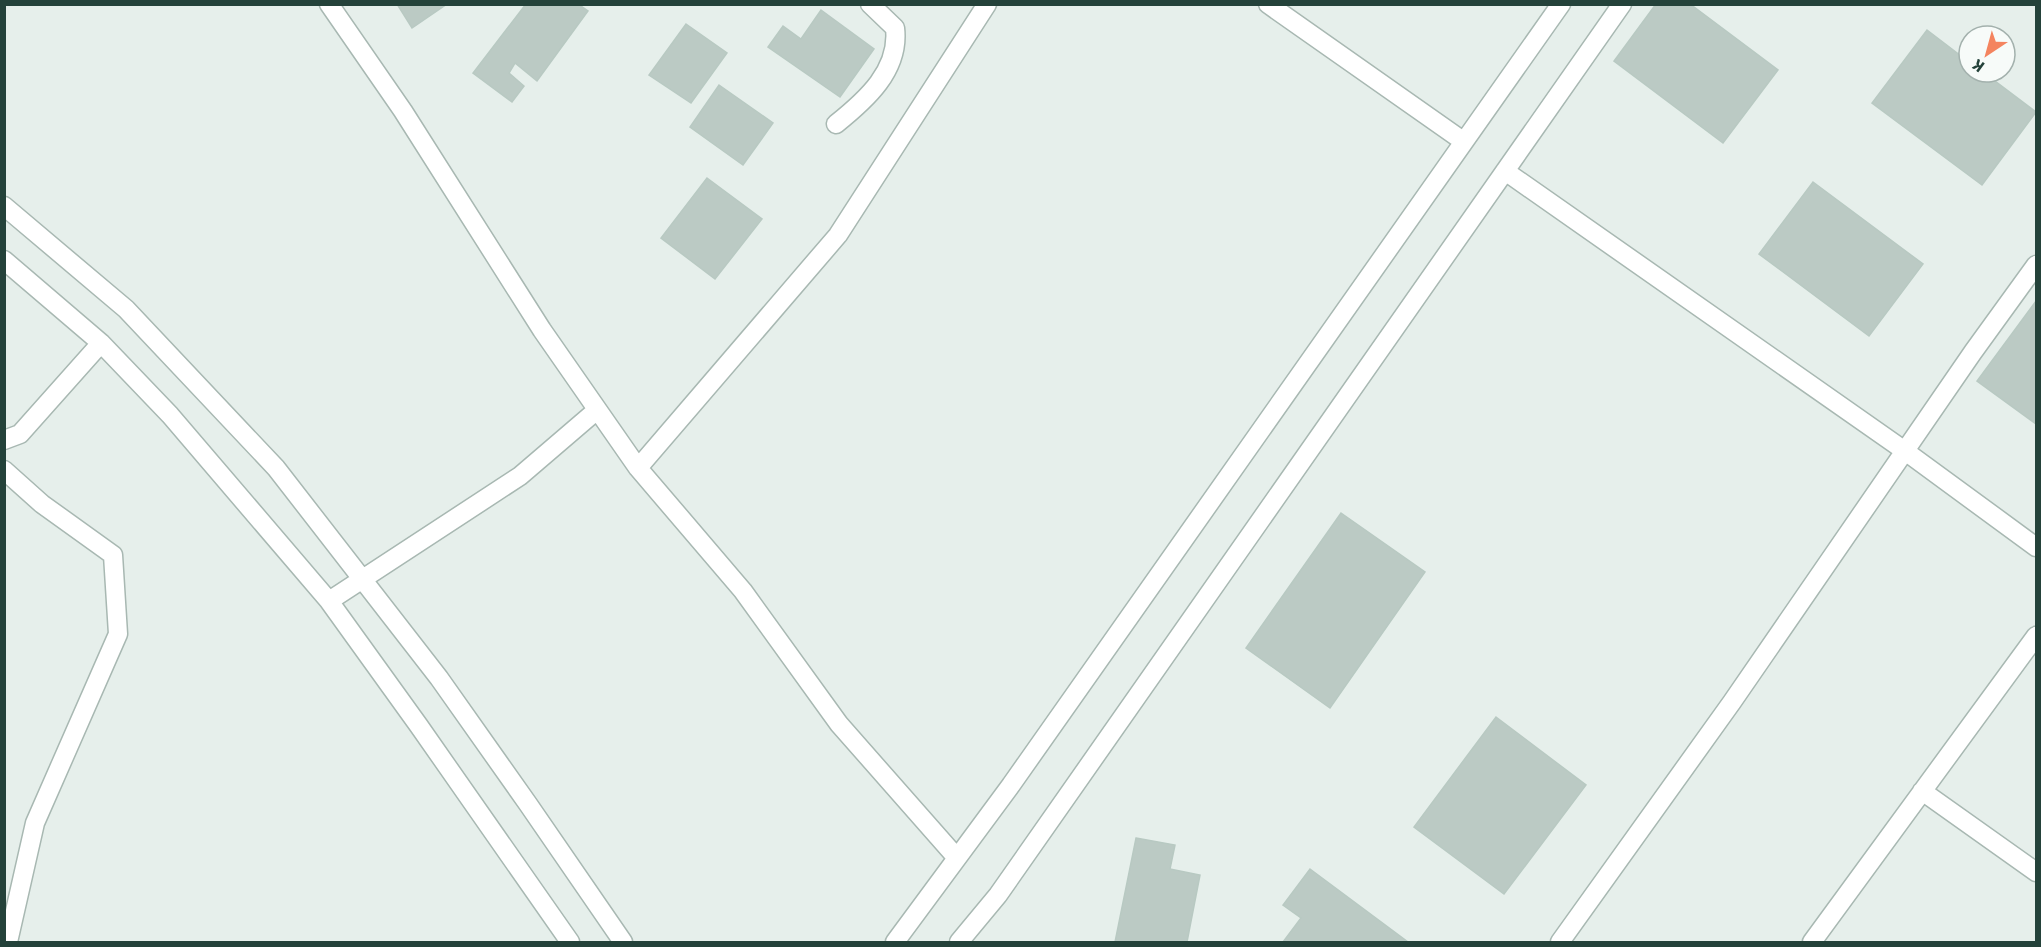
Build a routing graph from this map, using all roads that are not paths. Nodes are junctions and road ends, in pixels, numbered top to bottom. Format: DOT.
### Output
graph roads {
  1 [pos="329,4"];
  2 [pos="870,4"];
  3 [pos="987,4"];
  4 [pos="1268,4"];
  5 [pos="1561,4"];
  6 [pos="1622,4"];
  7 [pos="836,124"];
  8 [pos="1463,141"];
  9 [pos="1505,171"];
  10 [pos="4,206"];
  11 [pos="4,260"];
  12 [pos="2037,265"];
  13 [pos="101,343"];
  14 [pos="597,410"];
  15 [pos="4,440"];
  16 [pos="1905,451"];
  17 [pos="638,468"];
  18 [pos="4,470"];
  19 [pos="2037,547"];
  20 [pos="362,579"];
  21 [pos="328,601"];
  22 [pos="2037,636"];
  23 [pos="1923,790"];
  24 [pos="957,858"];
  25 [pos="2037,872"];
  26 [pos="532,888"];
  27 [pos="605,915"];
  28 [pos="8,942"];
  29 [pos="556,942"];
  30 [pos="570,942"];
  31 [pos="623,942"];
  32 [pos="630,942"];
  33 [pos="895,942"];
  34 [pos="959,942"];
  35 [pos="1560,942"];
  36 [pos="1812,942"];
  1 -- 14 [label="street"];
  2 -- 7 [label="street"];
  3 -- 17 [label="street"];
  4 -- 8 [label="street"];
  5 -- 8 [label="street"];
  6 -- 9 [label="street"];
  8 -- 24 [label="street"];
  9 -- 16 [label="street"];
  9 -- 34 [label="street"];
  10 -- 20 [label="street"];
  11 -- 13 [label="street"];
  12 -- 16 [label="street"];
  13 -- 15 [label="street"];
  13 -- 21 [label="street"];
  14 -- 17 [label="street"];
  14 -- 20 [label="street"];
  16 -- 19 [label="street"];
  16 -- 35 [label="street"];
  17 -- 24 [label="street"];
  18 -- 28 [label="street"];
  20 -- 21 [label="street"];
  20 -- 27 [label="street"];
  21 -- 26 [label="street"];
  22 -- 23 [label="street"];
  23 -- 25 [label="street"];
  23 -- 36 [label="street"];
  24 -- 33 [label="street"];
  26 -- 29 [label="street"];
  26 -- 30 [label="street"];
  27 -- 31 [label="street"];
  27 -- 32 [label="street"];
}
